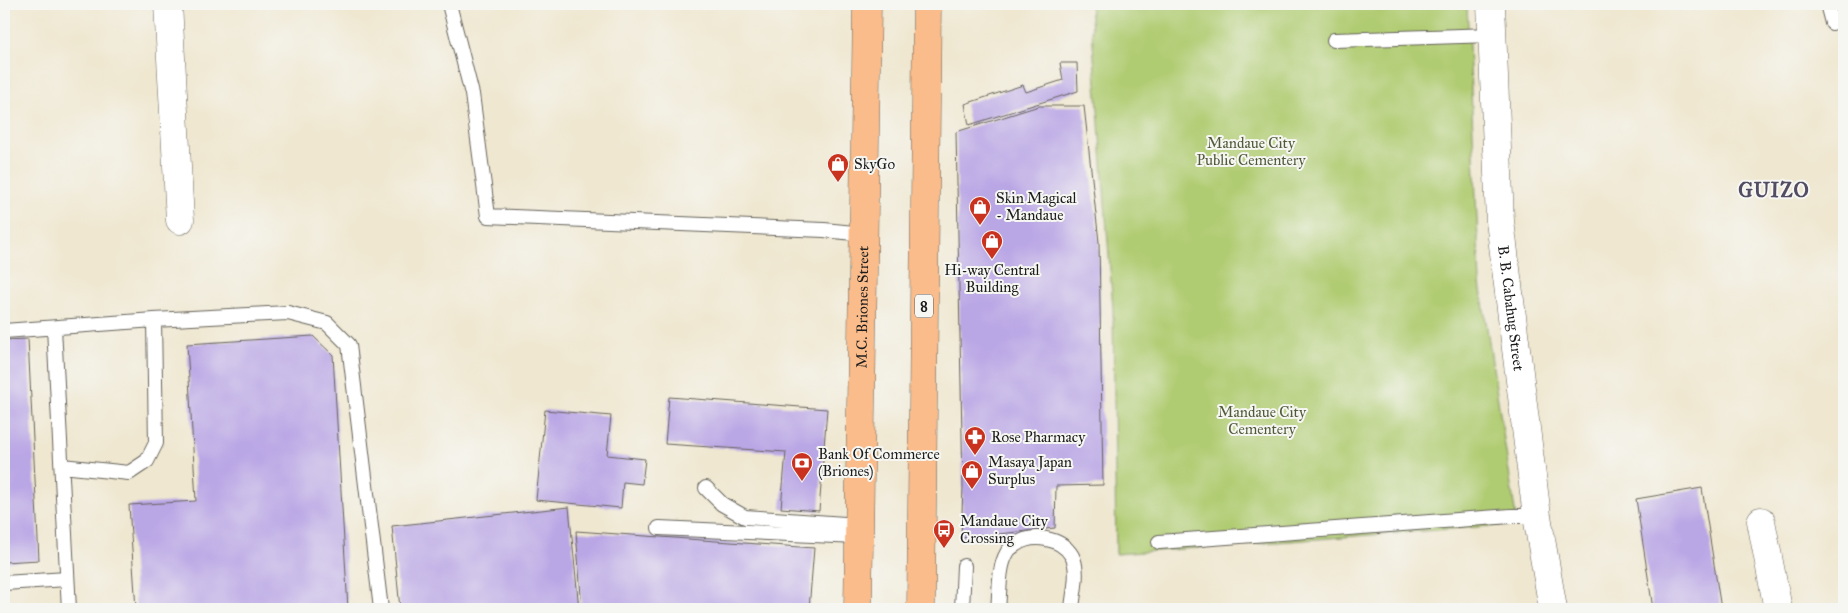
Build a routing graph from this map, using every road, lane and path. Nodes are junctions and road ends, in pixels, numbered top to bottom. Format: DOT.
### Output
graph roads {
  1 [pos="168,4"];
  2 [pos="449,4"];
  3 [pos="867,4"];
  4 [pos="927,4"];
  5 [pos="1491,4"];
  6 [pos="1826,4"];
  7 [pos="1832,23"];
  8 [pos="1492,35"];
  9 [pos="1334,40"];
  10 [pos="180,220"];
  11 [pos="864,234"];
  12 [pos="154,320"];
  13 [pos="54,328"];
  14 [pos="4,331"];
  15 [pos="62,466"];
  16 [pos="706,488"];
  17 [pos="1537,516"];
  18 [pos="1761,521"];
  19 [pos="659,528"];
  20 [pos="859,531"];
  21 [pos="1159,542"];
  22 [pos="964,566"];
  23 [pos="68,579"];
  24 [pos="4,583"];
  25 [pos="69,609"];
  26 [pos="381,609"];
  27 [pos="858,609"];
  28 [pos="921,609"];
  29 [pos="962,609"];
  30 [pos="998,609"];
  31 [pos="1072,609"];
  32 [pos="1553,609"];
  33 [pos="1778,609"];
  1 -- 10 [label="street"];
  2 -- 11 [label="lane"];
  3 -- 11 [label="main road, M.C. Briones Street"];
  4 -- 28 [label="main road, 8"];
  5 -- 8 [label="street, B. B. Cabahug Street"];
  6 -- 7 [label="lane"];
  8 -- 9 [label="lane"];
  8 -- 17 [label="street, B. B. Cabahug Street"];
  11 -- 20 [label="main road, M.C. Briones Street"];
  12 -- 13 [label="lane"];
  12 -- 15 [label="lane"];
  12 -- 26 [label="lane"];
  13 -- 14 [label="lane"];
  13 -- 15 [label="lane"];
  15 -- 23 [label="lane"];
  16 -- 20 [label="lane"];
  17 -- 21 [label="lane"];
  17 -- 32 [label="street, B. B. Cabahug Street"];
  18 -- 33 [label="street"];
  19 -- 20 [label="lane"];
  20 -- 27 [label="main road, M.C. Briones Street"];
  22 -- 29 [label="lane"];
  23 -- 24 [label="lane"];
  23 -- 25 [label="lane"];
  30 -- 31 [label="lane"];
}
